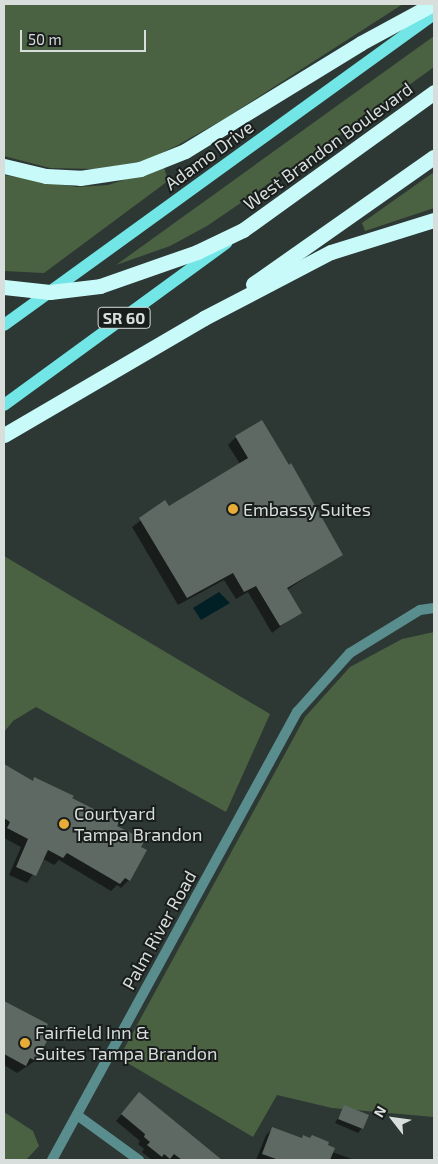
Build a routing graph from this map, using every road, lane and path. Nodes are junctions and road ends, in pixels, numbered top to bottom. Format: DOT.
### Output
graph roads {
  1 [pos="433,4"];
  2 [pos="434,14"];
  3 [pos="434,92"];
  4 [pos="434,157"];
  5 [pos="4,166"];
  6 [pos="434,220"];
  7 [pos="243,230"];
  8 [pos="4,287"];
  9 [pos="50,292"];
  10 [pos="204,318"];
  11 [pos="4,325"];
  12 [pos="4,405"];
  13 [pos="4,435"];
  14 [pos="434,608"];
  15 [pos="77,1115"];
  16 [pos="52,1160"];
  17 [pos="139,1160"];
  1 -- 5 [label="highway"];
  2 -- 9 [label="main road, Adamo Drive"];
  3 -- 7 [label="highway, West Brandon Boulevard / SR 60"];
  4 -- 10 [label="highway"];
  6 -- 10 [label="highway"];
  7 -- 9 [label="highway, West Brandon Boulevard"];
  7 -- 12 [label="main road, SR 60"];
  8 -- 9 [label="highway, West Brandon Boulevard"];
  9 -- 11 [label="main road, Adamo Drive"];
  10 -- 13 [label="highway"];
  14 -- 15 [label="street, Palm River Road"];
  15 -- 16 [label="street, Palm River Road"];
  15 -- 17 [label="street"];
}
